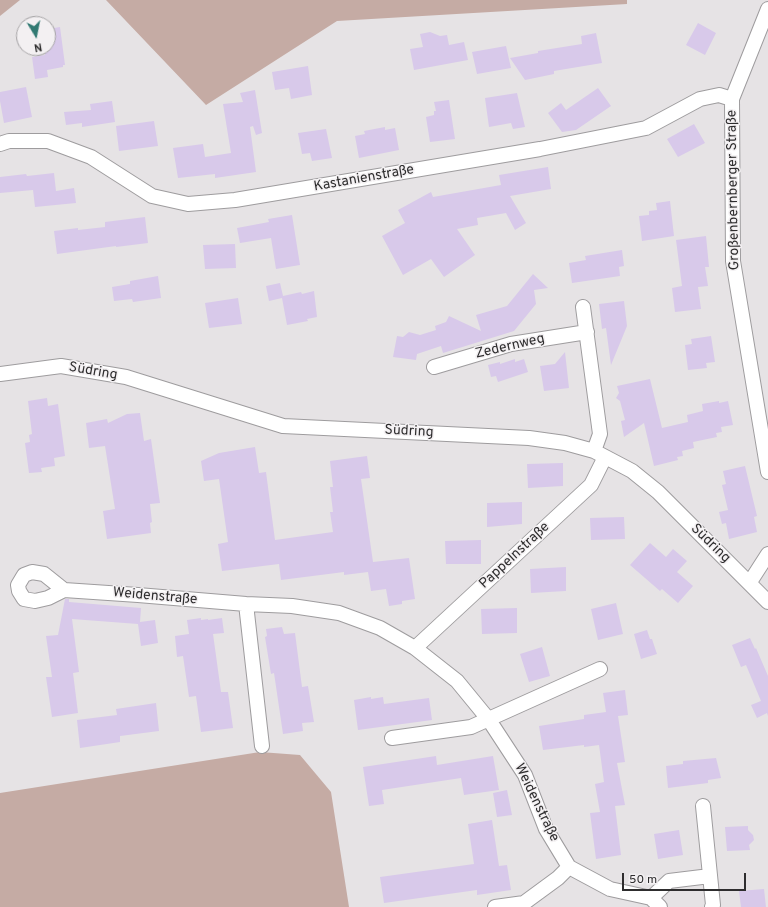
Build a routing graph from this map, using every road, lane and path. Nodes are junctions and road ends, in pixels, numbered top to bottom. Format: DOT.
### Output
graph roads {
  1 [pos="767,14"];
  2 [pos="732,99"];
  3 [pos="0,144"];
  4 [pos="583,307"];
  5 [pos="587,332"];
  6 [pos="434,367"];
  7 [pos="0,374"];
  8 [pos="600,454"];
  9 [pos="768,472"];
  10 [pos="768,554"];
  11 [pos="750,582"];
  12 [pos="64,590"];
  13 [pos="768,602"];
  14 [pos="246,604"];
  15 [pos="415,648"];
  16 [pos="600,668"];
  17 [pos="489,720"];
  18 [pos="392,738"];
  19 [pos="262,746"];
  20 [pos="703,806"];
  21 [pos="569,867"];
  22 [pos="710,876"];
  23 [pos="656,903"];
  24 [pos="496,907"];
  25 [pos="712,907"];
  1 -- 2 [label="street, Großenbernberger Straße"];
  2 -- 3 [label="street, Kastanienstraße"];
  2 -- 9 [label="street, Großenbernberger Straße"];
  4 -- 5 [label="street"];
  5 -- 6 [label="street, Zedernweg"];
  5 -- 8 [label="street"];
  7 -- 8 [label="street, Südring"];
  8 -- 11 [label="street, Südring"];
  8 -- 15 [label="street, Pappelnstraße"];
  10 -- 11 [label="street"];
  11 -- 13 [label="street, Südring"];
  12 -- 14 [label="street, Weidenstraße"];
  14 -- 15 [label="street, Weidenstraße"];
  14 -- 19 [label="street"];
  15 -- 17 [label="street, Weidenstraße"];
  16 -- 17 [label="street"];
  17 -- 18 [label="street"];
  17 -- 21 [label="street, Weidenstraße"];
  20 -- 22 [label="street"];
  21 -- 23 [label="street"];
  21 -- 24 [label="street"];
  22 -- 23 [label="street"];
  22 -- 25 [label="street"];
}
